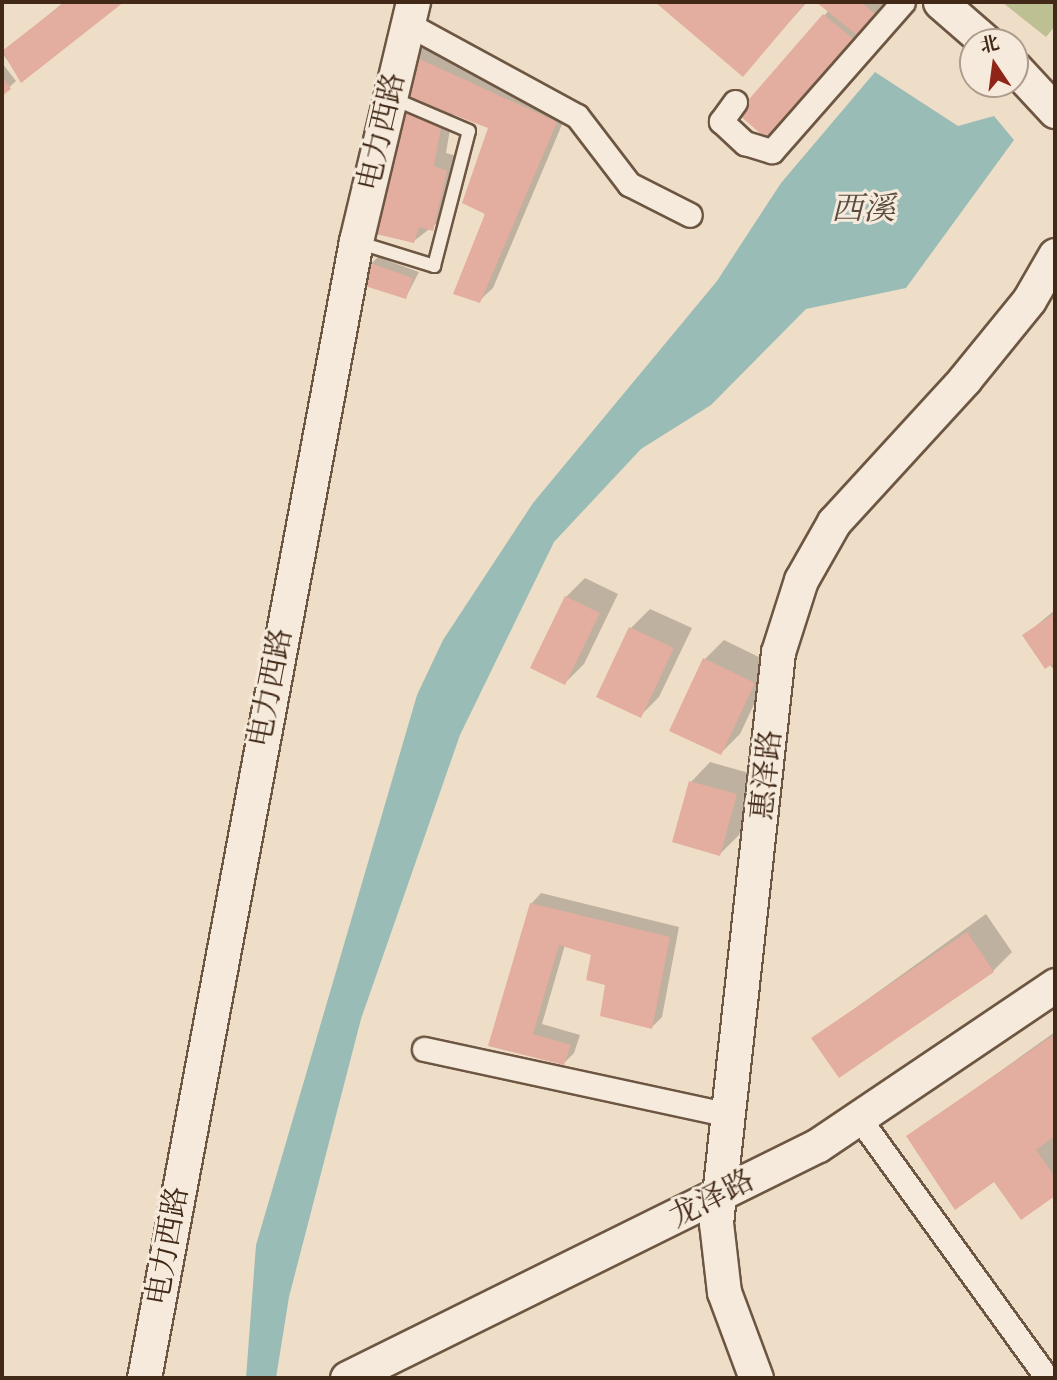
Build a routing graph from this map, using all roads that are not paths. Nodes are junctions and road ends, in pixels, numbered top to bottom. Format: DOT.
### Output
graph roads {
  1 [pos="903,2"];
  2 [pos="940,2"];
  3 [pos="410,13"];
  4 [pos="970,28"];
  5 [pos="1029,83"];
  6 [pos="390,97"];
  7 [pos="736,102"];
  8 [pos="1055,111"];
  9 [pos="690,215"];
  10 [pos="356,242"];
  11 [pos="1055,256"];
  12 [pos="1055,985"];
  13 [pos="1055,1006"];
  14 [pos="424,1049"];
  15 [pos="730,1115"];
  16 [pos="863,1125"];
  17 [pos="717,1210"];
  18 [pos="144,1378"];
  19 [pos="347,1378"];
  20 [pos="393,1378"];
  21 [pos="756,1378"];
  22 [pos="1047,1378"];
  1 -- 7 [label="street"];
  2 -- 4 [label="street"];
  3 -- 6 [label="street, 电力西路"];
  3 -- 9 [label="street"];
  5 -- 8 [label="street"];
  6 -- 10 [label="street, 电力西路"];
  6 -- 10 [label="lane"];
  10 -- 18 [label="street, 电力西路"];
  11 -- 15 [label="street, 惠泽路"];
  12 -- 16 [label="street, 龙泽路"];
  13 -- 16 [label="street, 龙泽路"];
  14 -- 15 [label="street"];
  15 -- 17 [label="street, 惠泽路"];
  16 -- 17 [label="street, 龙泽路"];
  16 -- 22 [label="street"];
  17 -- 19 [label="street, 龙泽路"];
  17 -- 20 [label="street, 龙泽路"];
  17 -- 21 [label="street, 惠泽路"];
}
